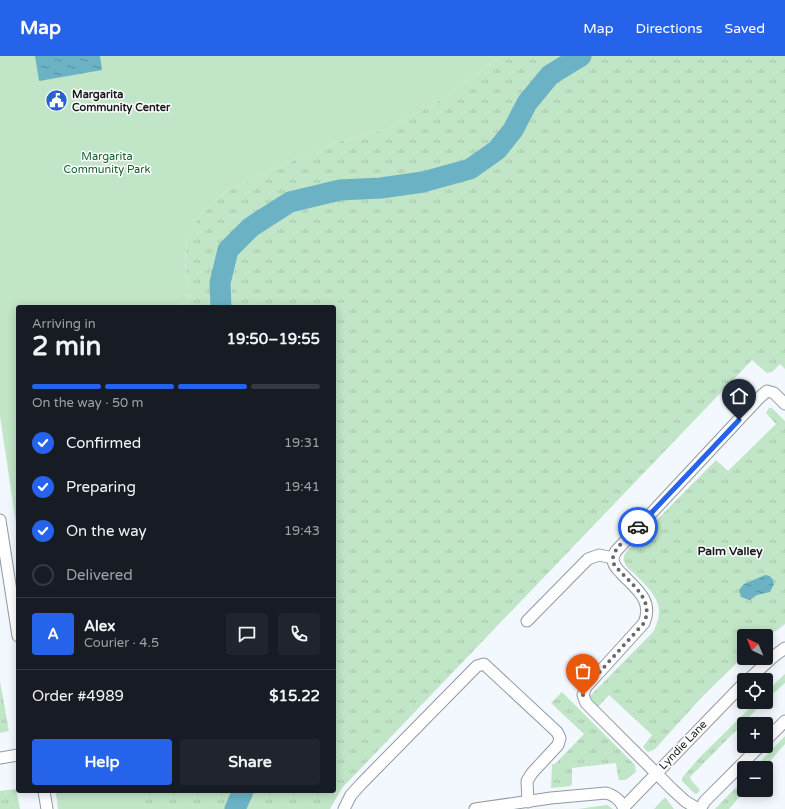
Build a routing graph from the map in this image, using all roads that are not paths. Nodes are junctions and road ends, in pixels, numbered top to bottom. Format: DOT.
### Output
graph roads {
  1 [pos="785,404"];
  2 [pos="0,520"];
  3 [pos="612,558"];
  4 [pos="5,585"];
  5 [pos="527,621"];
  6 [pos="16,628"];
  7 [pos="785,648"];
  8 [pos="756,673"];
  9 [pos="737,690"];
  10 [pos="785,721"];
  11 [pos="773,733"];
  12 [pos="753,753"];
  13 [pos="16,755"];
  14 [pos="0,758"];
  15 [pos="656,773"];
  16 [pos="44,793"];
  17 [pos="528,802"];
  18 [pos="624,808"];
  19 [pos="46,809"];
  20 [pos="344,809"];
  21 [pos="475,809"];
  22 [pos="699,809"];
  1 -- 3 [label="lane"];
  2 -- 4 [label="lane"];
  3 -- 5 [label="lane"];
  3 -- 15 [label="lane"];
  4 -- 6 [label="lane"];
  7 -- 8 [label="lane"];
  9 -- 15 [label="lane, Lyndie Lane"];
  10 -- 11 [label="lane"];
  12 -- 22 [label="lane"];
  13 -- 14 [label="lane"];
  15 -- 18 [label="lane, Lyndie Lane"];
  15 -- 22 [label="lane"];
  16 -- 19 [label="lane"];
  17 -- 18 [label="lane"];
  17 -- 20 [label="lane"];
  17 -- 21 [label="lane"];
}
